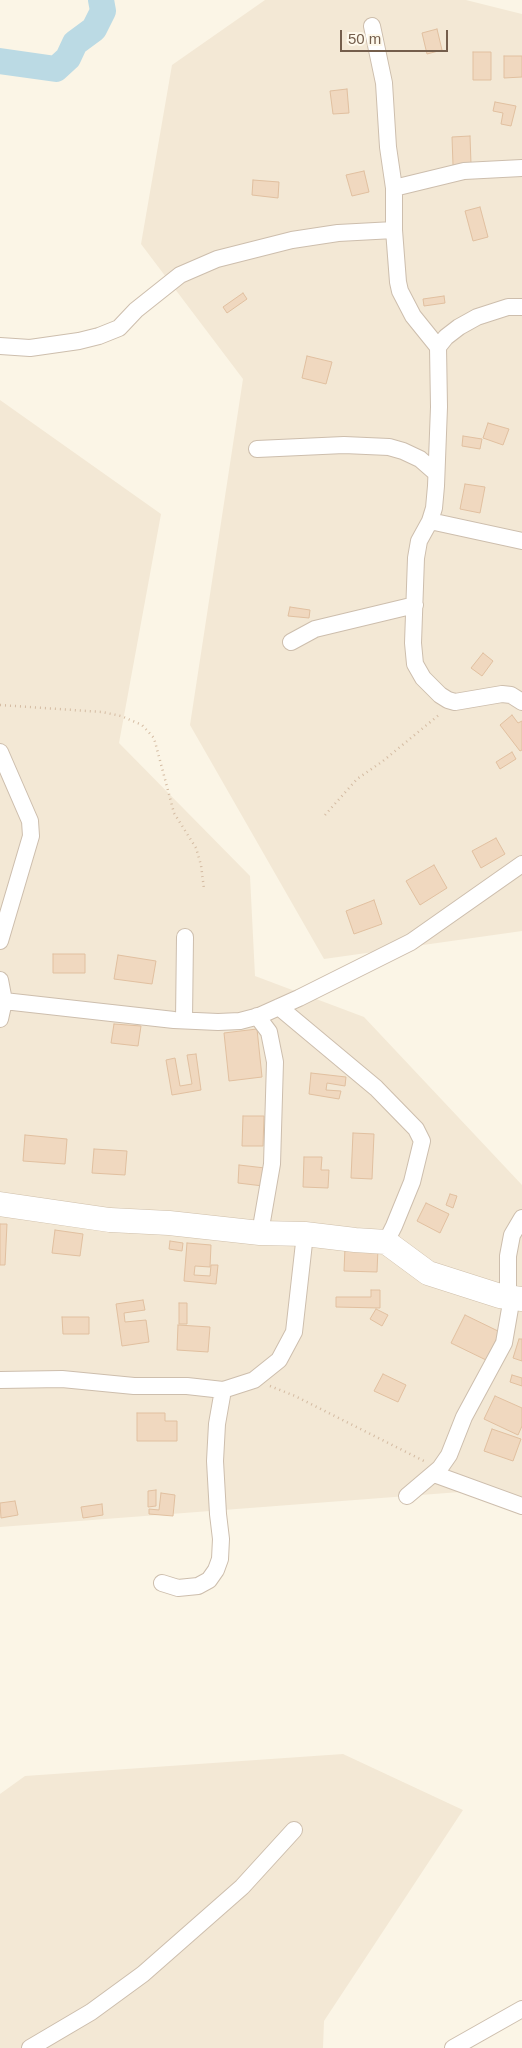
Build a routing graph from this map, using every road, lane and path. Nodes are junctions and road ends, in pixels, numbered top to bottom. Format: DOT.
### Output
graph roads {
  1 [pos="372,26"];
  2 [pos="522,168"];
  3 [pos="394,188"];
  4 [pos="394,230"];
  5 [pos="522,307"];
  6 [pos="0,346"];
  7 [pos="438,347"];
  8 [pos="257,449"];
  9 [pos="436,474"];
  10 [pos="430,521"];
  11 [pos="522,541"];
  12 [pos="415,605"];
  13 [pos="291,642"];
  14 [pos="455,702"];
  15 [pos="522,702"];
  16 [pos="0,705"];
  17 [pos="0,752"];
  18 [pos="4,769"];
  19 [pos="325,815"];
  20 [pos="522,864"];
  21 [pos="204,889"];
  22 [pos="186,937"];
  23 [pos="0,941"];
  24 [pos="0,980"];
  25 [pos="4,1002"];
  26 [pos="279,1007"];
  27 [pos="257,1016"];
  28 [pos="0,1020"];
  29 [pos="184,1020"];
  30 [pos="0,1204"];
  31 [pos="522,1218"];
  32 [pos="260,1234"];
  33 [pos="305,1234"];
  34 [pos="386,1242"];
  35 [pos="514,1298"];
  36 [pos="0,1380"];
  37 [pos="254,1380"];
  38 [pos="223,1390"];
  39 [pos="437,1471"];
  40 [pos="407,1496"];
  41 [pos="522,1506"];
  42 [pos="162,1583"];
  43 [pos="294,1830"];
  44 [pos="522,2009"];
  45 [pos="30,2048"];
  46 [pos="453,2048"];
  1 -- 3 [label="street"];
  2 -- 3 [label="street"];
  3 -- 4 [label="street"];
  4 -- 6 [label="street"];
  4 -- 7 [label="street"];
  5 -- 7 [label="street"];
  7 -- 9 [label="street"];
  8 -- 9 [label="street"];
  9 -- 10 [label="street"];
  10 -- 11 [label="street"];
  10 -- 12 [label="street"];
  12 -- 13 [label="street"];
  12 -- 14 [label="street"];
  14 -- 15 [label="street"];
  14 -- 19 [label="path"];
  16 -- 21 [label="path"];
  17 -- 18 [label="street"];
  18 -- 23 [label="street"];
  20 -- 26 [label="street"];
  22 -- 29 [label="street"];
  24 -- 25 [label="street"];
  25 -- 28 [label="street"];
  25 -- 29 [label="street"];
  26 -- 27 [label="street"];
  26 -- 34 [label="street"];
  27 -- 29 [label="street"];
  27 -- 32 [label="street"];
  30 -- 32 [label="street"];
  31 -- 35 [label="street"];
  32 -- 33 [label="street"];
  33 -- 34 [label="street"];
  33 -- 37 [label="street"];
  34 -- 35 [label="street"];
  35 -- 39 [label="street"];
  36 -- 38 [label="street"];
  37 -- 38 [label="street"];
  37 -- 39 [label="path"];
  38 -- 42 [label="street"];
  39 -- 40 [label="street"];
  39 -- 41 [label="street"];
  43 -- 45 [label="street"];
  44 -- 46 [label="street"];
}
